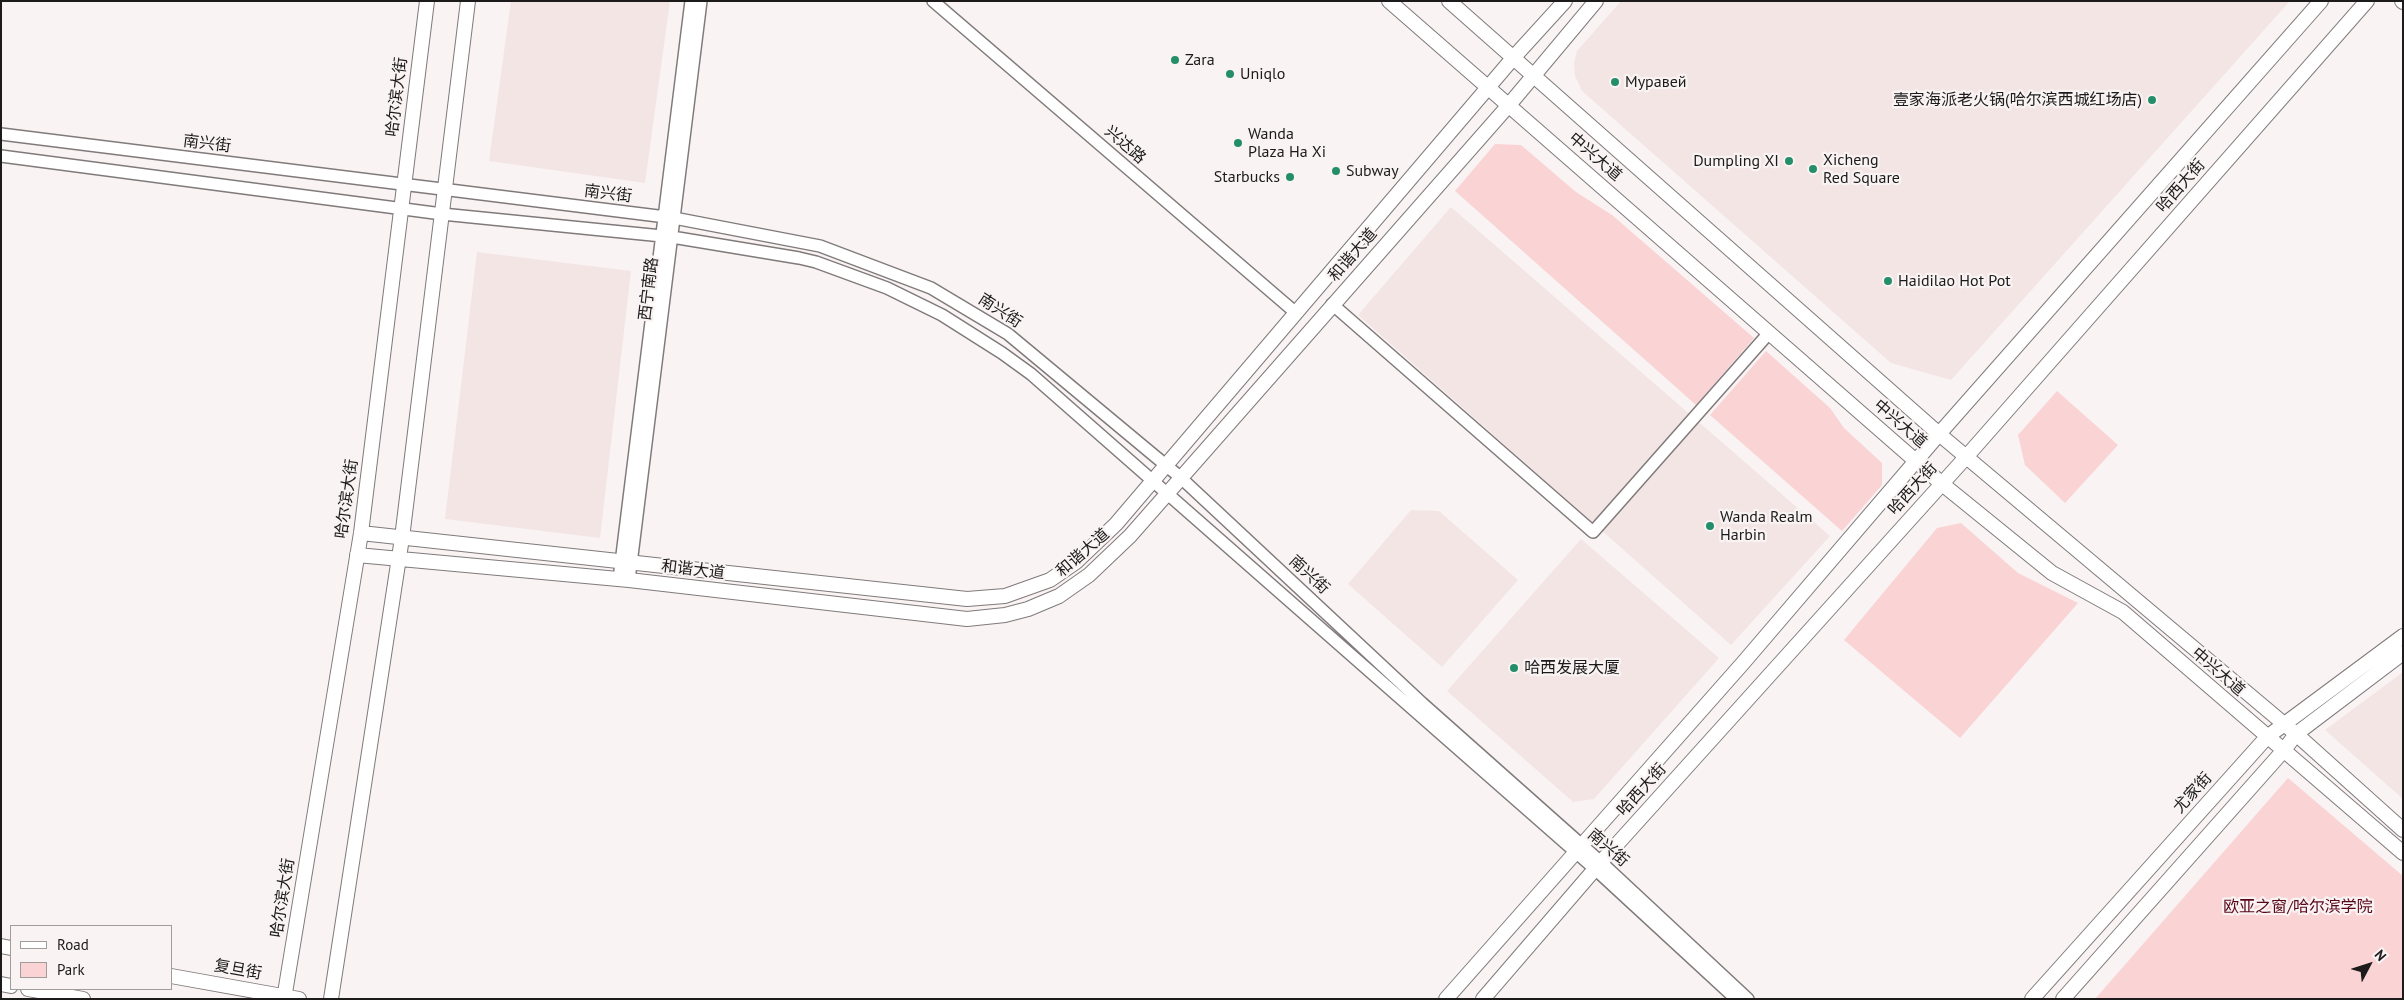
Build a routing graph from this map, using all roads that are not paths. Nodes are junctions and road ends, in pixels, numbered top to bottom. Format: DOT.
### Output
graph roads {
  1 [pos="427,1"];
  2 [pos="468,1"];
  3 [pos="691,1"];
  4 [pos="701,1"];
  5 [pos="933,1"];
  6 [pos="1388,1"];
  7 [pos="1450,1"];
  8 [pos="1565,1"];
  9 [pos="1596,1"];
  10 [pos="2321,1"];
  11 [pos="2367,1"];
  12 [pos="1514,58"];
  13 [pos="1534,74"];
  14 [pos="1489,88"];
  15 [pos="1508,104"];
  16 [pos="1,134"];
  17 [pos="1,156"];
  18 [pos="404,186"];
  19 [pos="444,191"];
  20 [pos="401,208"];
  21 [pos="442,214"];
  22 [pos="669,218"];
  23 [pos="667,237"];
  24 [pos="1332,304"];
  25 [pos="1296,314"];
  26 [pos="1769,333"];
  27 [pos="1939,434"];
  28 [pos="1967,456"];
  29 [pos="1916,461"];
  30 [pos="1165,466"];
  31 [pos="1180,477"];
  32 [pos="1152,482"];
  33 [pos="1941,483"];
  34 [pos="1166,494"];
  35 [pos="361,533"];
  36 [pos="402,538"];
  37 [pos="357,555"];
  38 [pos="398,559"];
  39 [pos="626,562"];
  40 [pos="624,580"];
  41 [pos="2403,636"];
  42 [pos="2403,653"];
  43 [pos="2285,724"];
  44 [pos="2296,734"];
  45 [pos="2267,737"];
  46 [pos="2284,750"];
  47 [pos="2403,830"];
  48 [pos="1578,849"];
  49 [pos="2403,853"];
  50 [pos="1598,866"];
  51 [pos="172,976"];
  52 [pos="34,990"];
  53 [pos="284,998"];
  54 [pos="83,999"];
  55 [pos="299,999"];
  56 [pos="331,999"];
  57 [pos="1446,999"];
  58 [pos="1483,999"];
  59 [pos="1736,999"];
  60 [pos="1748,999"];
  61 [pos="2032,999"];
  62 [pos="2063,999"];
  1 -- 18 [label="main road, 哈尔滨大街"];
  2 -- 19 [label="main road"];
  3 -- 22 [label="street, 西宁南路"];
  4 -- 22 [label="street, 西宁南路"];
  5 -- 25 [label="street, 兴达路"];
  6 -- 14 [label="main road, 中兴大道"];
  7 -- 12 [label="main road, 中兴大道"];
  8 -- 12 [label="main road, 和谐大道"];
  9 -- 13 [label="main road, 和谐大道"];
  10 -- 27 [label="main road, 哈西大街"];
  11 -- 28 [label="main road, 哈西大街"];
  12 -- 13 [label="main road, 中兴大道"];
  12 -- 14 [label="main road, 和谐大道"];
  13 -- 15 [label="main road, 和谐大道"];
  13 -- 27 [label="main road, 中兴大道"];
  14 -- 15 [label="main road, 中兴大道"];
  14 -- 25 [label="main road, 和谐大道"];
  15 -- 24 [label="main road, 和谐大道"];
  15 -- 26 [label="main road, 中兴大道"];
  16 -- 18 [label="street, 南兴街"];
  17 -- 20 [label="street, 南兴街"];
  18 -- 19 [label="street, 南兴街"];
  18 -- 20 [label="main road, 哈尔滨大街"];
  19 -- 21 [label="main road"];
  19 -- 22 [label="street, 南兴街"];
  20 -- 21 [label="street, 南兴街"];
  20 -- 35 [label="main road, 哈尔滨大街"];
  21 -- 23 [label="street, 南兴街"];
  21 -- 36 [label="main road"];
  22 -- 23 [label="street, 西宁南路"];
  22 -- 30 [label="street, 南兴街"];
  23 -- 32 [label="street, 南兴街"];
  23 -- 39 [label="street, 西宁南路"];
  24 -- 26 [label="street"];
  24 -- 31 [label="main road, 和谐大道"];
  25 -- 30 [label="main road, 和谐大道"];
  26 -- 29 [label="main road, 中兴大道"];
  27 -- 28 [label="main road, 中兴大道"];
  27 -- 29 [label="main road, 哈西大街"];
  28 -- 33 [label="main road, 哈西大街"];
  28 -- 43 [label="main road, 中兴大道"];
  29 -- 33 [label="main road, 中兴大道"];
  29 -- 48 [label="main road, 哈西大街"];
  30 -- 31 [label="street, 南兴街"];
  30 -- 32 [label="main road, 和谐大道"];
  31 -- 34 [label="main road, 和谐大道"];
  31 -- 48 [label="street, 南兴街"];
  32 -- 34 [label="street, 南兴街"];
  32 -- 39 [label="main road, 和谐大道"];
  33 -- 45 [label="main road, 中兴大道"];
  33 -- 50 [label="main road, 哈西大街"];
  34 -- 40 [label="main road, 和谐大道"];
  34 -- 48 [label="street, 南兴街"];
  35 -- 36 [label="main road, 和谐大道"];
  35 -- 37 [label="main road, 哈尔滨大街"];
  36 -- 38 [label="main road"];
  36 -- 39 [label="main road, 和谐大道"];
  37 -- 38 [label="main road, 和谐大道"];
  37 -- 53 [label="main road, 哈尔滨大街"];
  38 -- 40 [label="main road, 和谐大道"];
  38 -- 56 [label="main road"];
  39 -- 40 [label="street, 西宁南路"];
  41 -- 43 [label="main road, 尤家街"];
  42 -- 44 [label="main road"];
  43 -- 44 [label="main road, 中兴大道"];
  43 -- 45 [label="main road, 尤家街"];
  44 -- 46 [label="main road"];
  44 -- 47 [label="main road, 中兴大道"];
  45 -- 46 [label="main road, 中兴大道"];
  45 -- 61 [label="main road, 尤家街"];
  46 -- 49 [label="main road, 中兴大道"];
  46 -- 62 [label="main road"];
  48 -- 50 [label="street, 南兴街"];
  48 -- 57 [label="main road, 哈西大街"];
  50 -- 58 [label="main road, 哈西大街"];
  50 -- 59 [label="street, 南兴街"];
  50 -- 60 [label="street, 南兴街"];
  51 -- 53 [label="main road, 复旦街"];
  52 -- 54 [label="main road"];
  53 -- 55 [label="main road, 复旦街"];
}
